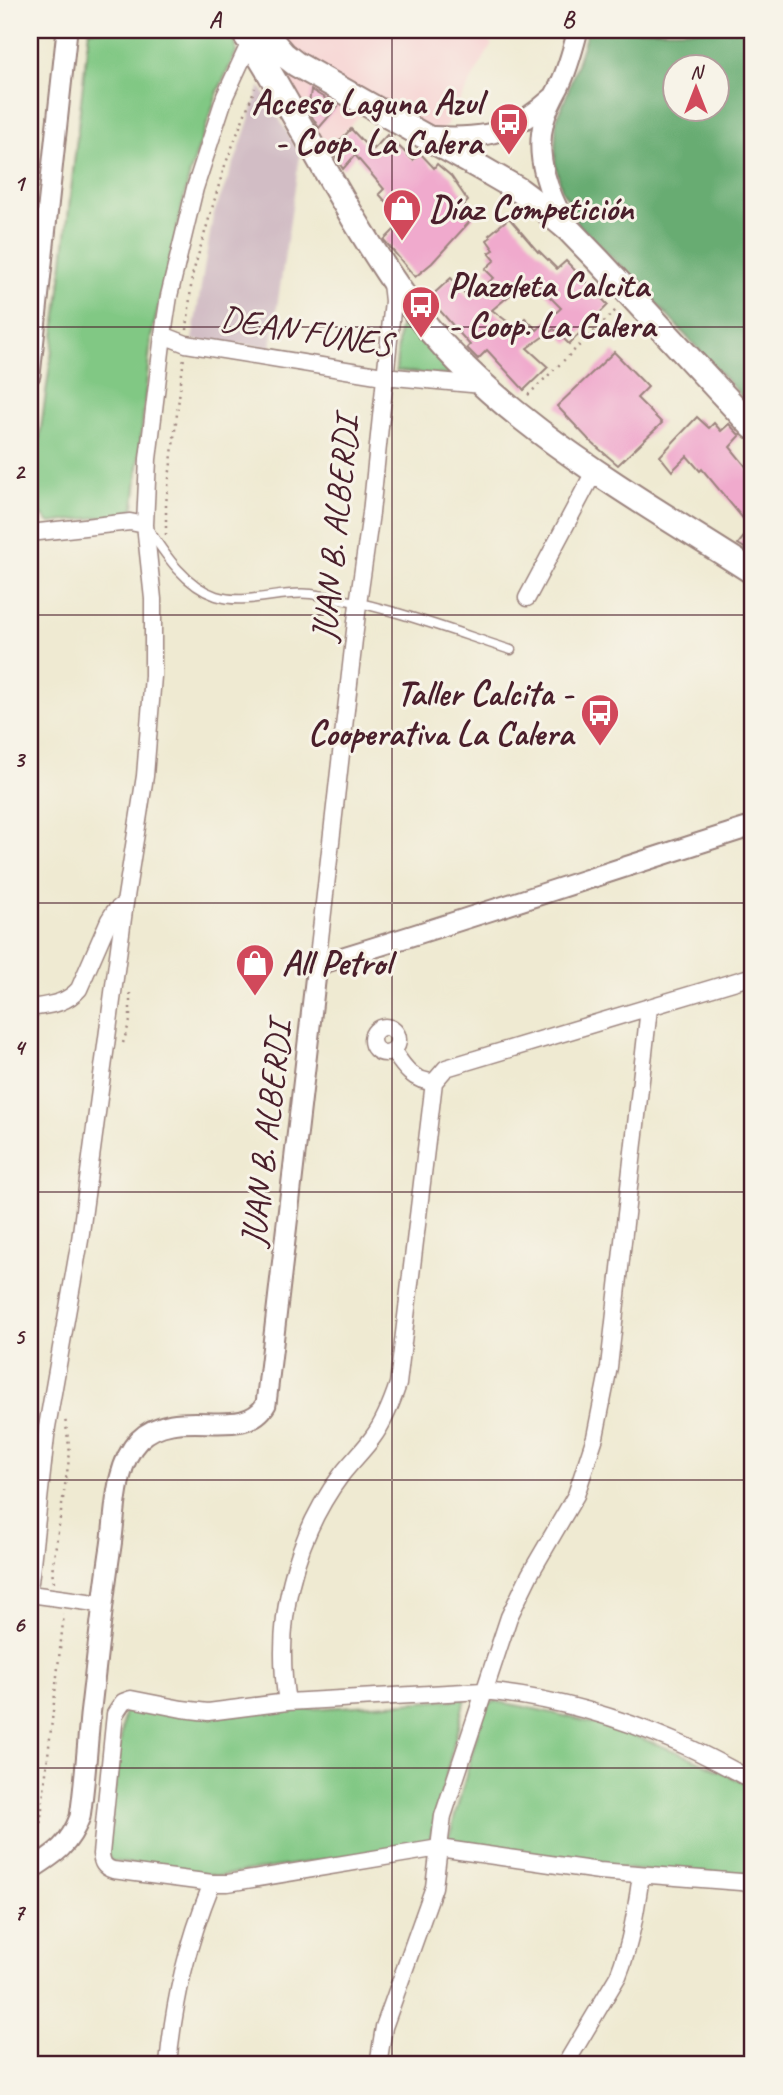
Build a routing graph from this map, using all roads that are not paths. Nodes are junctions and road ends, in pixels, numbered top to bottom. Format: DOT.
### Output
graph roads {
  1 [pos="67,30"];
  2 [pos="578,30"];
  3 [pos="251,34"];
  4 [pos="552,97"];
  5 [pos="425,136"];
  6 [pos="568,229"];
  7 [pos="391,277"];
  8 [pos="33,319"];
  9 [pos="163,335"];
  10 [pos="30,375"];
  11 [pos="383,376"];
  12 [pos="482,385"];
  13 [pos="753,427"];
  14 [pos="595,470"];
  15 [pos="145,525"];
  16 [pos="30,533"];
  17 [pos="753,572"];
  18 [pos="527,598"];
  19 [pos="358,604"];
  20 [pos="511,650"];
  21 [pos="753,827"];
  22 [pos="125,903"];
  23 [pos="317,965"];
  24 [pos="753,976"];
  25 [pos="30,1008"];
  26 [pos="649,1008"];
  27 [pos="393,1051"];
  28 [pos="434,1082"];
  29 [pos="30,1427"];
  30 [pos="47,1427"];
  31 [pos="30,1581"];
  32 [pos="30,1594"];
  33 [pos="102,1604"];
  34 [pos="483,1691"];
  35 [pos="287,1702"];
  36 [pos="753,1781"];
  37 [pos="439,1848"];
  38 [pos="30,1870"];
  39 [pos="641,1875"];
  40 [pos="212,1883"];
  41 [pos="753,1883"];
  42 [pos="168,2065"];
  43 [pos="378,2065"];
  44 [pos="565,2065"];
  1 -- 8 [label="street"];
  2 -- 4 [label="street"];
  3 -- 5 [label="main road"];
  3 -- 7 [label="main road"];
  3 -- 9 [label="street"];
  4 -- 5 [label="street"];
  4 -- 6 [label="street"];
  5 -- 6 [label="main road"];
  6 -- 13 [label="main road"];
  7 -- 11 [label="street, JUAN B. ALBERDI"];
  7 -- 12 [label="main road"];
  8 -- 10 [label="street"];
  9 -- 11 [label="street, DEAN FUNES"];
  9 -- 15 [label="street"];
  11 -- 12 [label="street, DEAN FUNES"];
  11 -- 19 [label="street, JUAN B. ALBERDI"];
  12 -- 14 [label="main road"];
  14 -- 17 [label="main road"];
  14 -- 18 [label="street"];
  15 -- 16 [label="street"];
  15 -- 19 [label="lane"];
  15 -- 22 [label="street"];
  19 -- 20 [label="lane"];
  19 -- 23 [label="street, JUAN B. ALBERDI"];
  21 -- 23 [label="street"];
  22 -- 25 [label="street"];
  22 -- 30 [label="street"];
  23 -- 33 [label="street, JUAN B. ALBERDI"];
  24 -- 26 [label="street"];
  26 -- 28 [label="street"];
  26 -- 34 [label="street"];
  27 -- 28 [label="street"];
  28 -- 35 [label="street"];
  29 -- 30 [label="street"];
  30 -- 31 [label="street"];
  32 -- 33 [label="street"];
  33 -- 38 [label="street, JUAN B. ALBERDI"];
  34 -- 35 [label="street"];
  34 -- 36 [label="street"];
  34 -- 37 [label="street"];
  35 -- 40 [label="street"];
  37 -- 39 [label="street"];
  37 -- 40 [label="street"];
  37 -- 43 [label="street"];
  39 -- 41 [label="street"];
  39 -- 44 [label="street"];
  40 -- 42 [label="street"];
}
